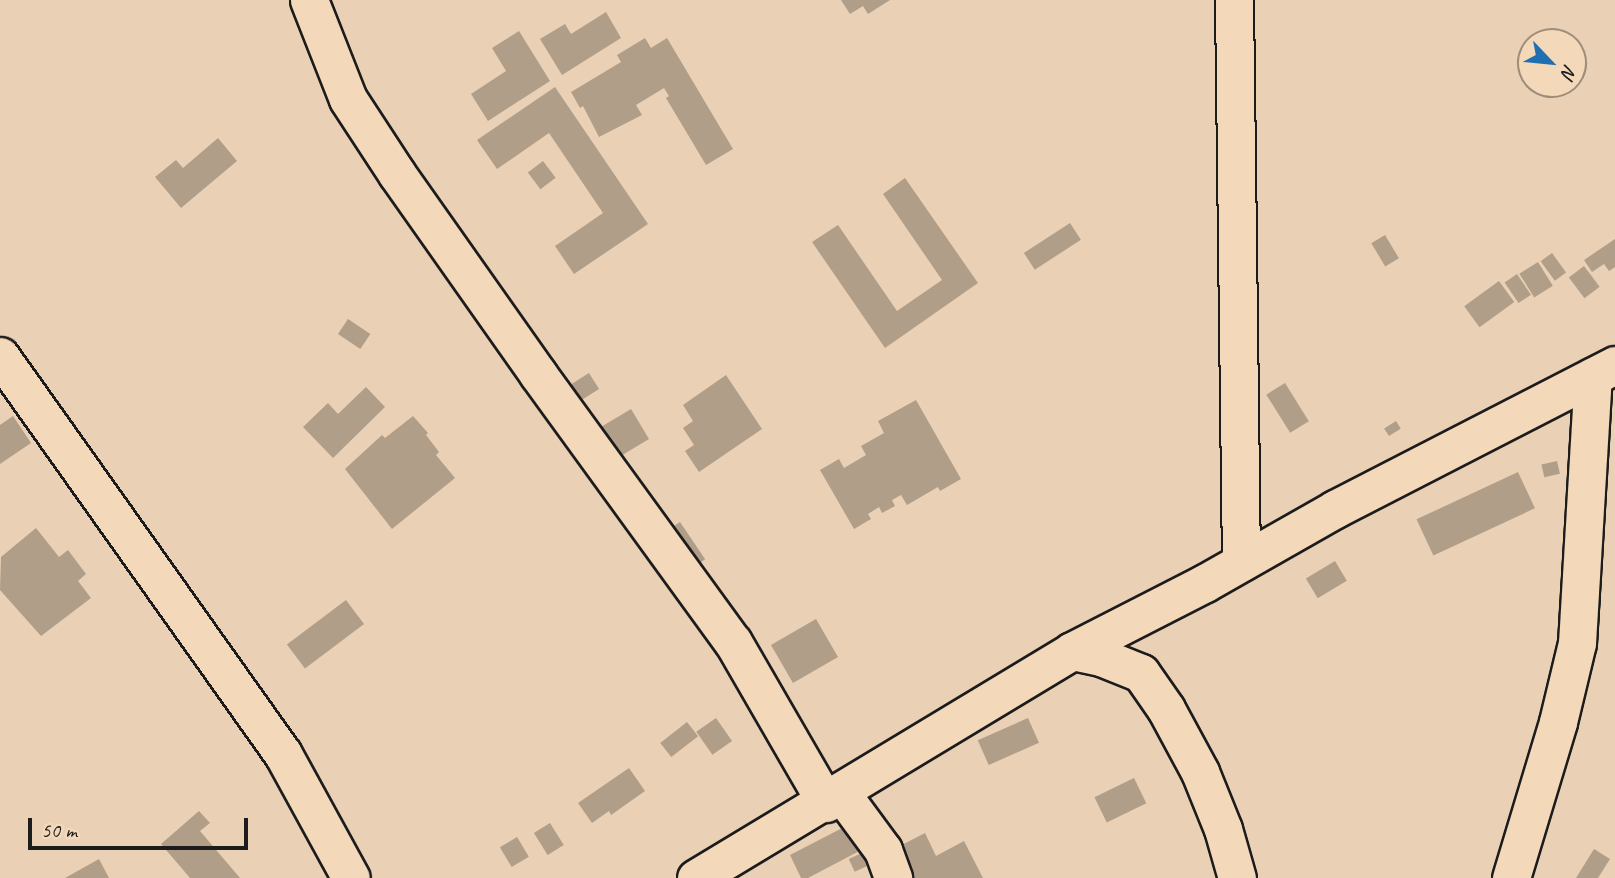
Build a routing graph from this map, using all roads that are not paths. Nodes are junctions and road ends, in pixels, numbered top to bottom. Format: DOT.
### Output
graph roads {
  1 [pos="309,0"];
  2 [pos="1234,0"];
  3 [pos="0,356"];
  4 [pos="1604,371"];
  5 [pos="1241,562"];
  6 [pos="1072,651"];
  7 [pos="834,798"];
  8 [pos="351,878"];
  9 [pos="696,878"];
  10 [pos="893,878"];
  11 [pos="1237,878"];
  12 [pos="1511,878"];
  1 -- 7 [label="street"];
  2 -- 5 [label="street"];
  3 -- 8 [label="street"];
  4 -- 5 [label="street"];
  4 -- 12 [label="street"];
  5 -- 6 [label="street"];
  6 -- 7 [label="street"];
  6 -- 11 [label="street"];
  7 -- 9 [label="street"];
  7 -- 10 [label="street"];
}
